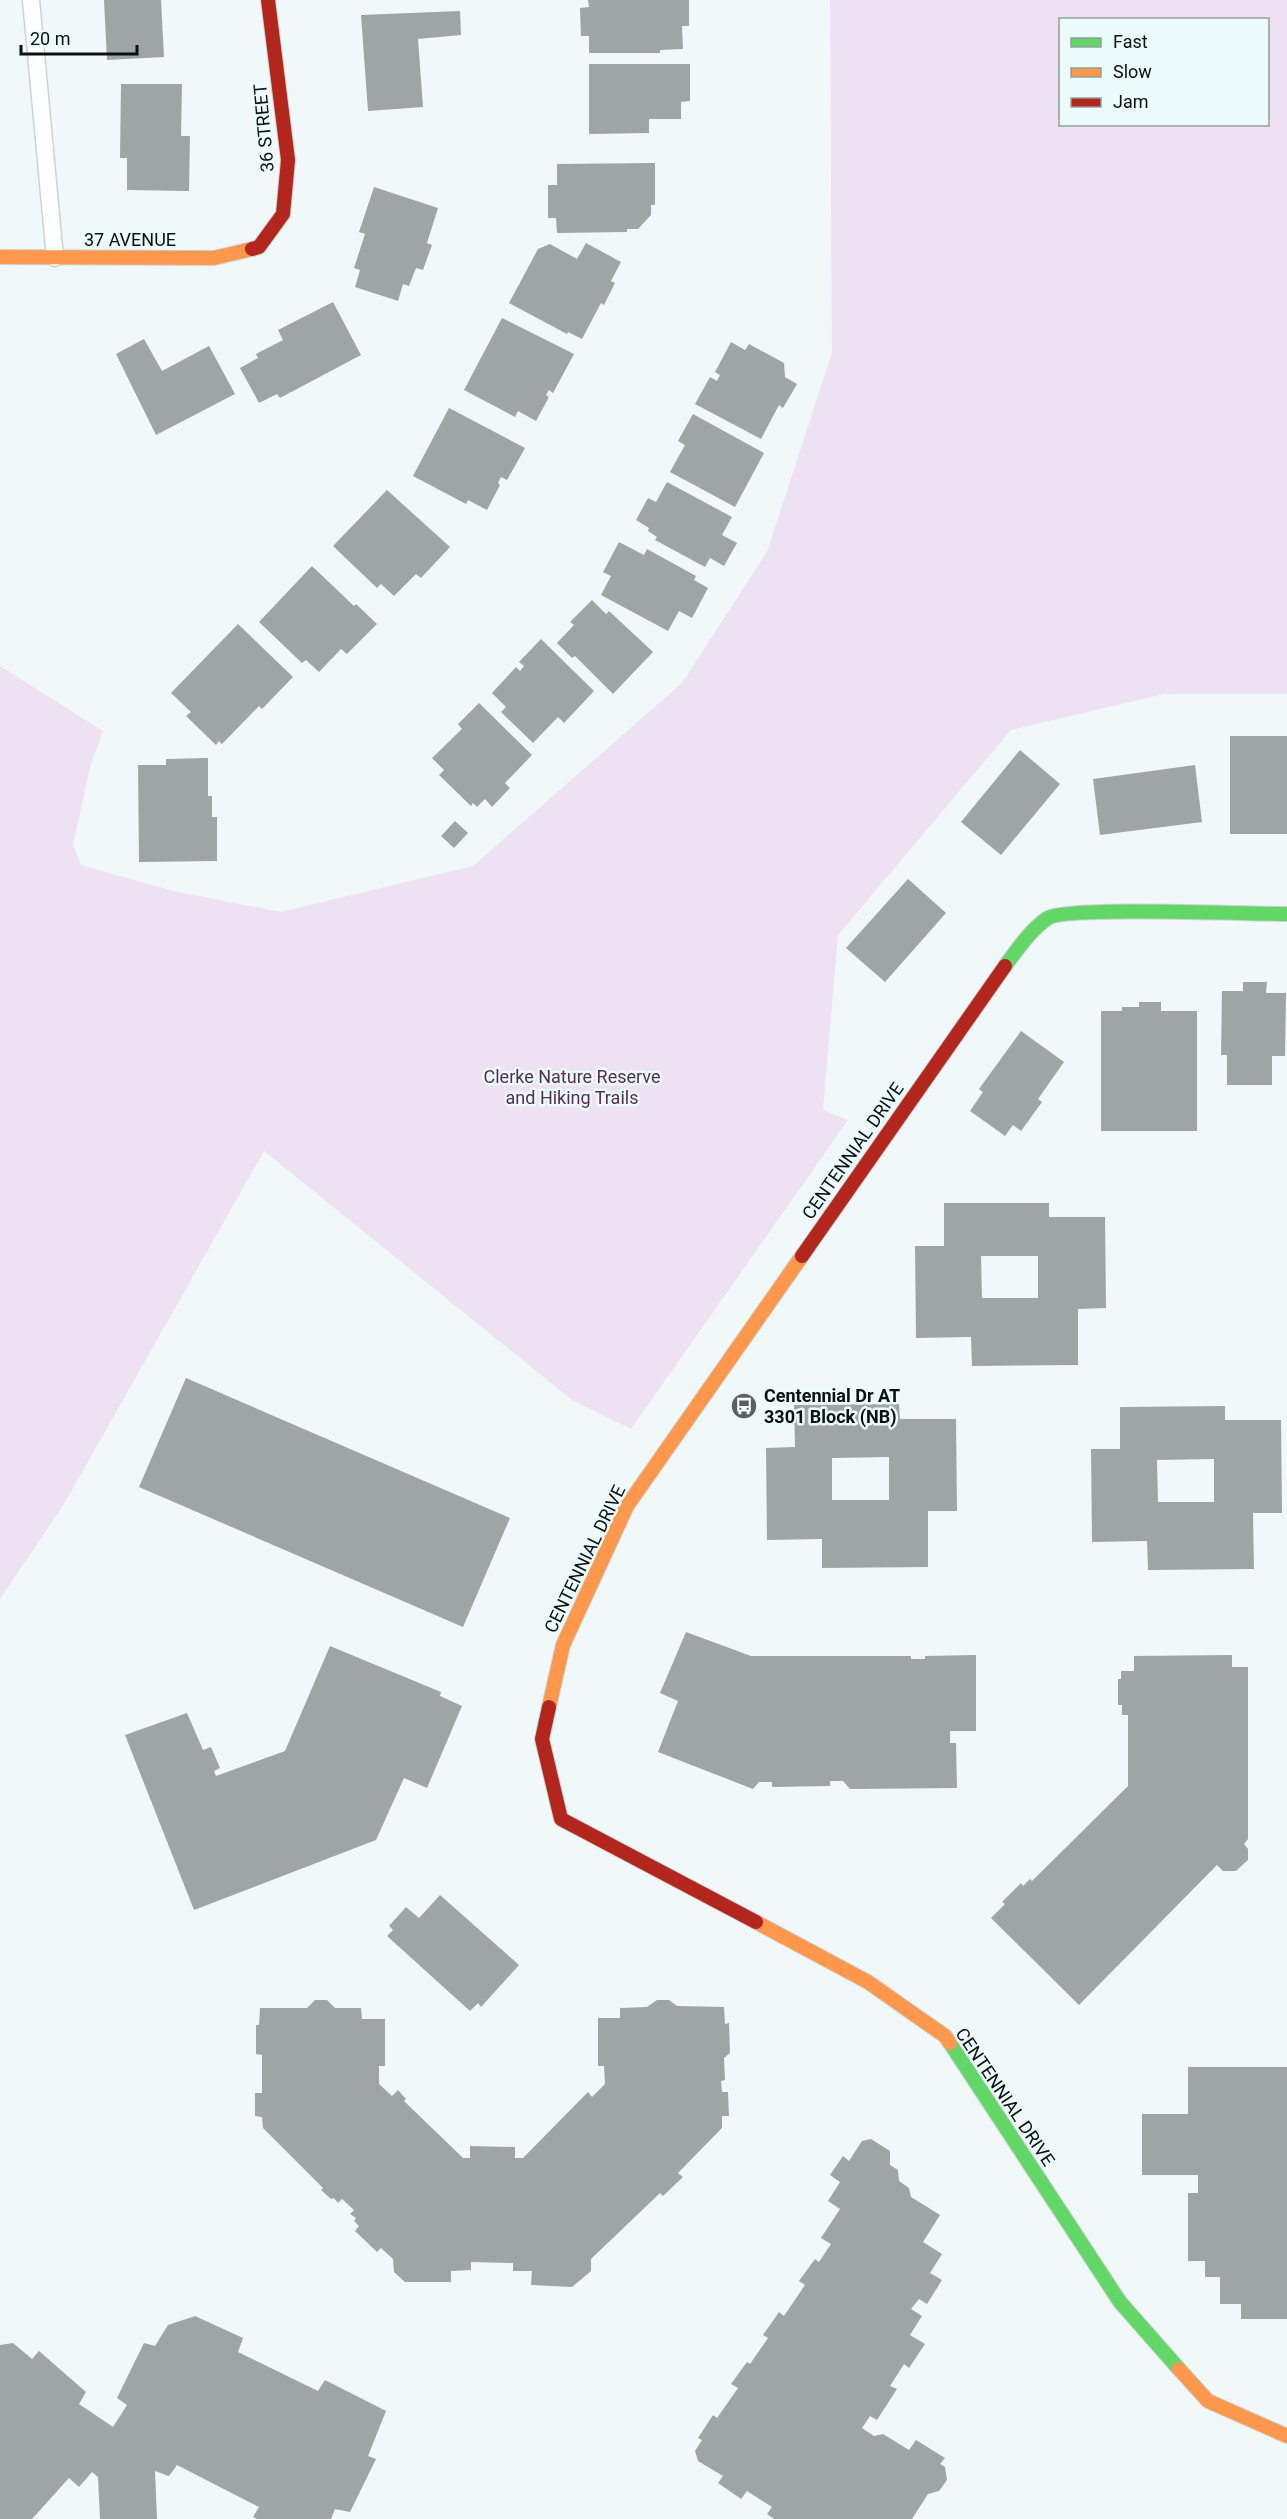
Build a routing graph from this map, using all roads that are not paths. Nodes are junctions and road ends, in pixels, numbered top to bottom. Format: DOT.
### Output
graph roads {
  1 [pos="31,0"];
  2 [pos="268,0"];
  3 [pos="260,247"];
  4 [pos="0,257"];
  5 [pos="56,258"];
  6 [pos="1287,914"];
  7 [pos="1287,2436"];
  1 -- 5 [label="lane"];
  2 -- 3 [label="street, 36 STREET"];
  3 -- 5 [label="street, 37 AVENUE"];
  4 -- 5 [label="street, 37 AVENUE"];
  6 -- 7 [label="street, CENTENNIAL DRIVE"];
}
